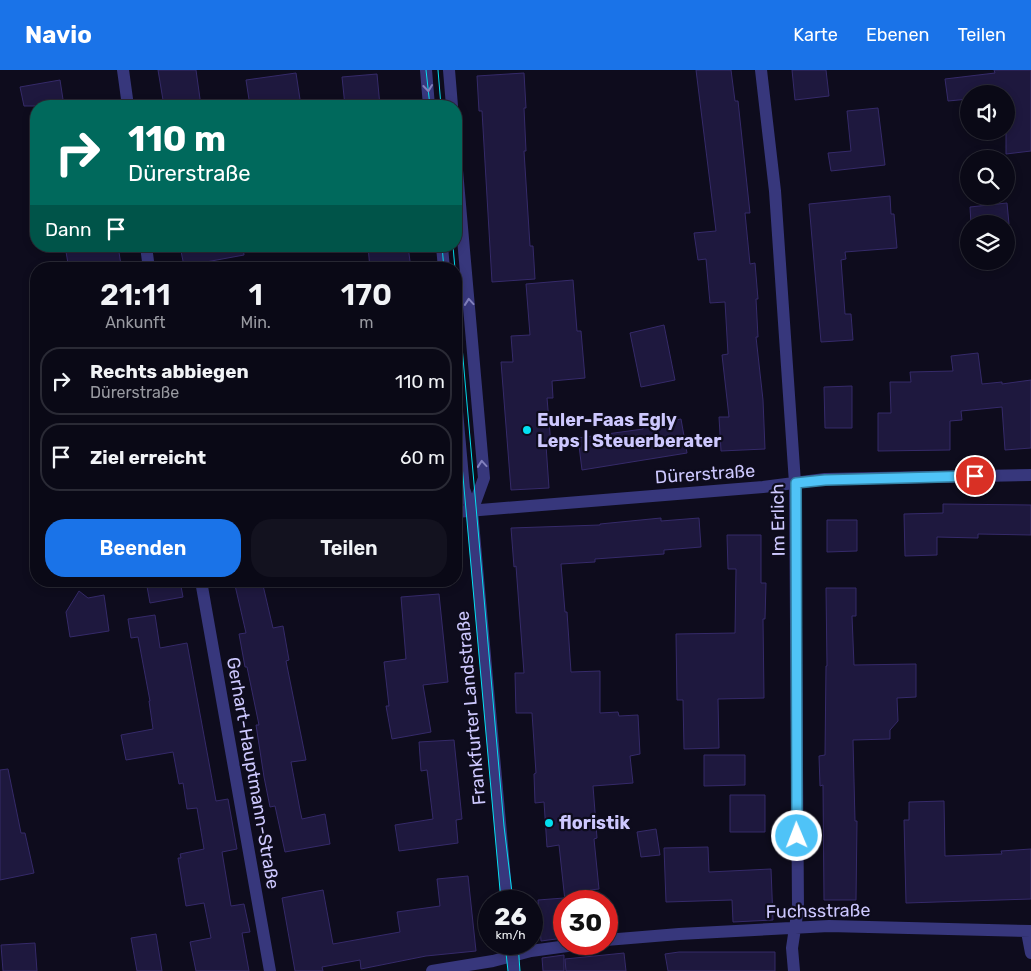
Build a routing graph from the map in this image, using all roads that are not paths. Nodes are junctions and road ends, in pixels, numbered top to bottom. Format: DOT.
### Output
graph roads {
  1 [pos="123,70"];
  2 [pos="426,70"];
  3 [pos="449,70"];
  4 [pos="760,70"];
  5 [pos="127,100"];
  6 [pos="428,100"];
  7 [pos="452,100"];
  8 [pos="462,227"];
  9 [pos="462,467"];
  10 [pos="1031,475"];
  11 [pos="796,483"];
  12 [pos="472,511"];
  13 [pos="462,512"];
  14 [pos="202,587"];
  15 [pos="506,890"];
  16 [pos="795,928"];
  17 [pos="1029,932"];
  18 [pos="618,939"];
  19 [pos="1031,953"];
  20 [pos="503,955"];
  21 [pos="512,955"];
  22 [pos="270,971"];
  23 [pos="432,971"];
  24 [pos="514,971"];
  25 [pos="794,971"];
  1 -- 5 [label="street"];
  2 -- 6 [label="street, one-way"];
  3 -- 7 [label="street"];
  4 -- 11 [label="street, Im Erlich"];
  12 -- 8 [label="street, Frankfurter Landstraße, one-way"];
  9 -- 12 [label="street, Frankfurter Landstraße"];
  10 -- 11 [label="street, Dürerstraße"];
  11 -- 12 [label="street, Dürerstraße"];
  11 -- 16 [label="street, Im Erlich"];
  12 -- 13 [label="street, Dürerstraße"];
  12 -- 15 [label="street, Frankfurter Landstraße"];
  14 -- 22 [label="street, Gerhart-Hauptmann-Straße"];
  16 -- 17 [label="street, Fuchsstraße"];
  16 -- 18 [label="street, Fuchsstraße"];
  16 -- 25 [label="street, Im Erlich"];
  17 -- 19 [label="street"];
  20 -- 23 [label="street"];
  21 -- 24 [label="street"];
}
